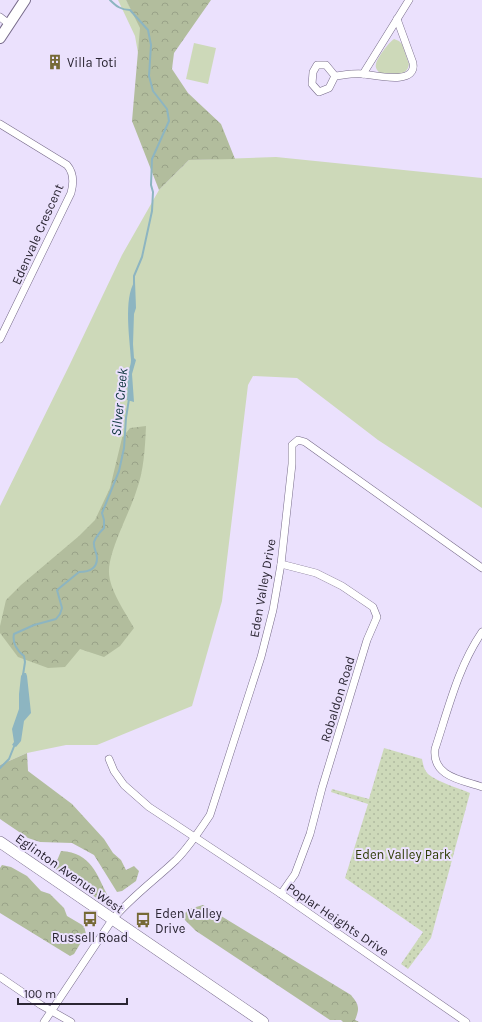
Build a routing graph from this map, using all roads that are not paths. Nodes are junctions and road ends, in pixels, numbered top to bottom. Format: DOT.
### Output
graph roads {
  1 [pos="25,0"];
  2 [pos="409,0"];
  3 [pos="0,17"];
  4 [pos="397,19"];
  5 [pos="9,24"];
  6 [pos="0,38"];
  7 [pos="363,74"];
  8 [pos="335,76"];
  9 [pos="0,124"];
  10 [pos="1,335"];
  11 [pos="280,564"];
  12 [pos="482,568"];
  13 [pos="482,632"];
  14 [pos="108,759"];
  15 [pos="482,787"];
  16 [pos="194,837"];
  17 [pos="0,842"];
  18 [pos="281,894"];
  19 [pos="112,920"];
  20 [pos="0,977"];
  21 [pos="51,1010"];
  22 [pos="44,1022"];
  23 [pos="71,1022"];
  24 [pos="263,1022"];
  25 [pos="466,1022"];
  1 -- 5 [label="main road"];
  2 -- 4 [label="street"];
  3 -- 5 [label="street"];
  4 -- 7 [label="street"];
  4 -- 7 [label="street"];
  5 -- 6 [label="main road"];
  7 -- 8 [label="street"];
  9 -- 10 [label="street, Edenvale Crescent"];
  11 -- 12 [label="street, Eden Valley Drive"];
  11 -- 16 [label="street, Eden Valley Drive"];
  11 -- 18 [label="street, Robaldon Road"];
  13 -- 15 [label="street"];
  14 -- 16 [label="street, Poplar Heights Drive"];
  16 -- 18 [label="street, Poplar Heights Drive"];
  16 -- 19 [label="street, Eden Valley Drive"];
  17 -- 19 [label="main road, Eglinton Avenue West"];
  18 -- 25 [label="street, Poplar Heights Drive"];
  19 -- 21 [label="street"];
  19 -- 24 [label="main road, Eglinton Avenue West"];
  20 -- 21 [label="street"];
  21 -- 22 [label="street"];
  21 -- 23 [label="street"];
}
